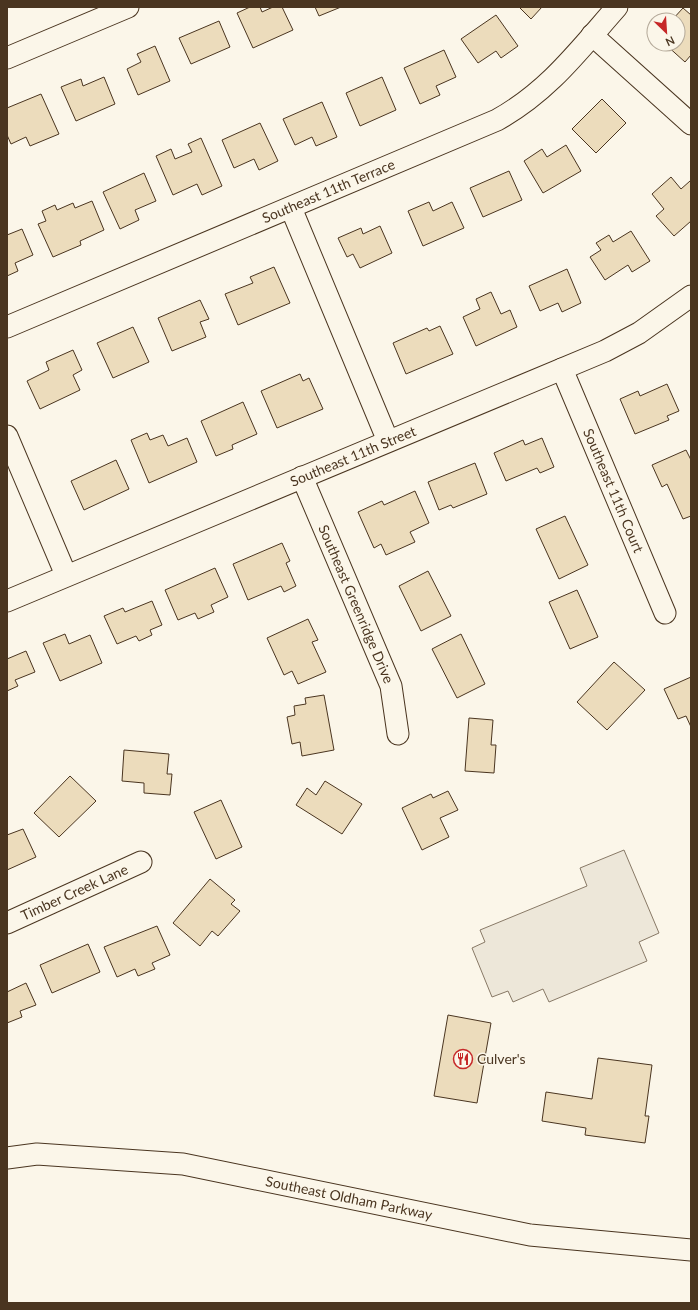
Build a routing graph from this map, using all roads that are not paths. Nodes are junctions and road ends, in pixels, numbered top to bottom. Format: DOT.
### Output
graph roads {
  1 [pos="128,7"];
  2 [pos="618,7"];
  3 [pos="592,35"];
  4 [pos="7,58"];
  5 [pos="691,124"];
  6 [pos="291,208"];
  7 [pos="691,296"];
  8 [pos="7,327"];
  9 [pos="562,369"];
  10 [pos="7,436"];
  11 [pos="388,441"];
  12 [pos="302,477"];
  13 [pos="66,575"];
  14 [pos="7,601"];
  15 [pos="665,613"];
  16 [pos="398,734"];
  17 [pos="141,862"];
  18 [pos="7,923"];
  19 [pos="7,1158"];
  20 [pos="691,1250"];
  1 -- 4 [label="street"];
  2 -- 3 [label="street, Southeast 11th Terrace"];
  3 -- 5 [label="street"];
  3 -- 6 [label="street, Southeast 11th Terrace"];
  6 -- 8 [label="street, Southeast 11th Terrace"];
  6 -- 11 [label="street"];
  7 -- 9 [label="street, Southeast 11th Street"];
  9 -- 11 [label="street, Southeast 11th Street"];
  9 -- 15 [label="street, Southeast 11th Court"];
  10 -- 13 [label="street"];
  11 -- 12 [label="street, Southeast 11th Street"];
  12 -- 13 [label="street, Southeast 11th Street"];
  12 -- 16 [label="street, Southeast Greenridge Drive"];
  13 -- 14 [label="street, Southeast 11th Street"];
  17 -- 18 [label="street, Timber Creek Lane"];
  19 -- 20 [label="street, Southeast Oldham Parkway"];
}
